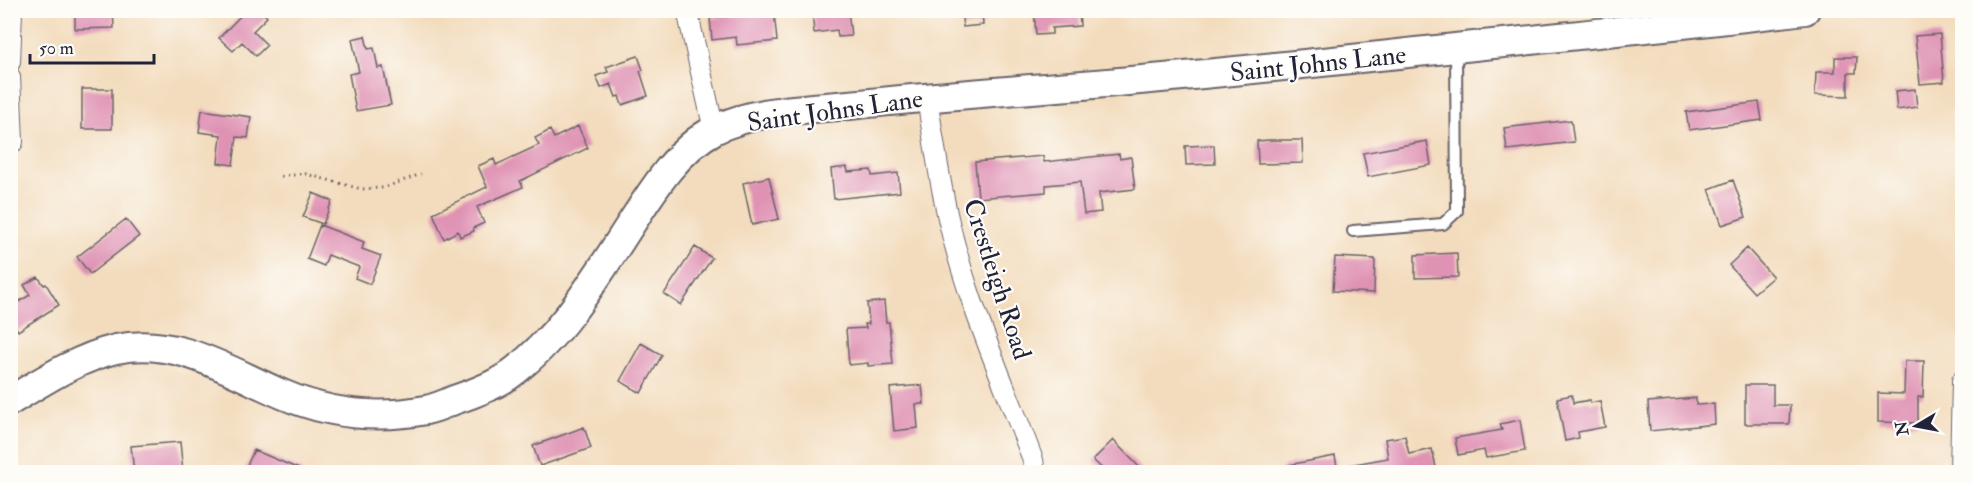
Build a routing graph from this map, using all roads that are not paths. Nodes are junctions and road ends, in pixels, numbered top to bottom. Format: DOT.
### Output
graph roads {
  1 [pos="12,10"];
  2 [pos="687,10"];
  3 [pos="1805,10"];
  4 [pos="1456,48"];
  5 [pos="10,62"];
  6 [pos="10,77"];
  7 [pos="927,97"];
  8 [pos="714,130"];
  9 [pos="13,142"];
  10 [pos="1353,231"];
  11 [pos="1962,381"];
  12 [pos="10,401"];
  13 [pos="1035,472"];
  14 [pos="1960,472"];
  1 -- 5 [label="street"];
  2 -- 8 [label="street"];
  3 -- 4 [label="street, Saint Johns Lane"];
  4 -- 7 [label="street, Saint Johns Lane"];
  4 -- 10 [label="lane"];
  6 -- 9 [label="street"];
  7 -- 8 [label="street, Saint Johns Lane"];
  7 -- 13 [label="street, Crestleigh Road"];
  8 -- 12 [label="street, Saint Johns Lane"];
  11 -- 14 [label="street"];
}
